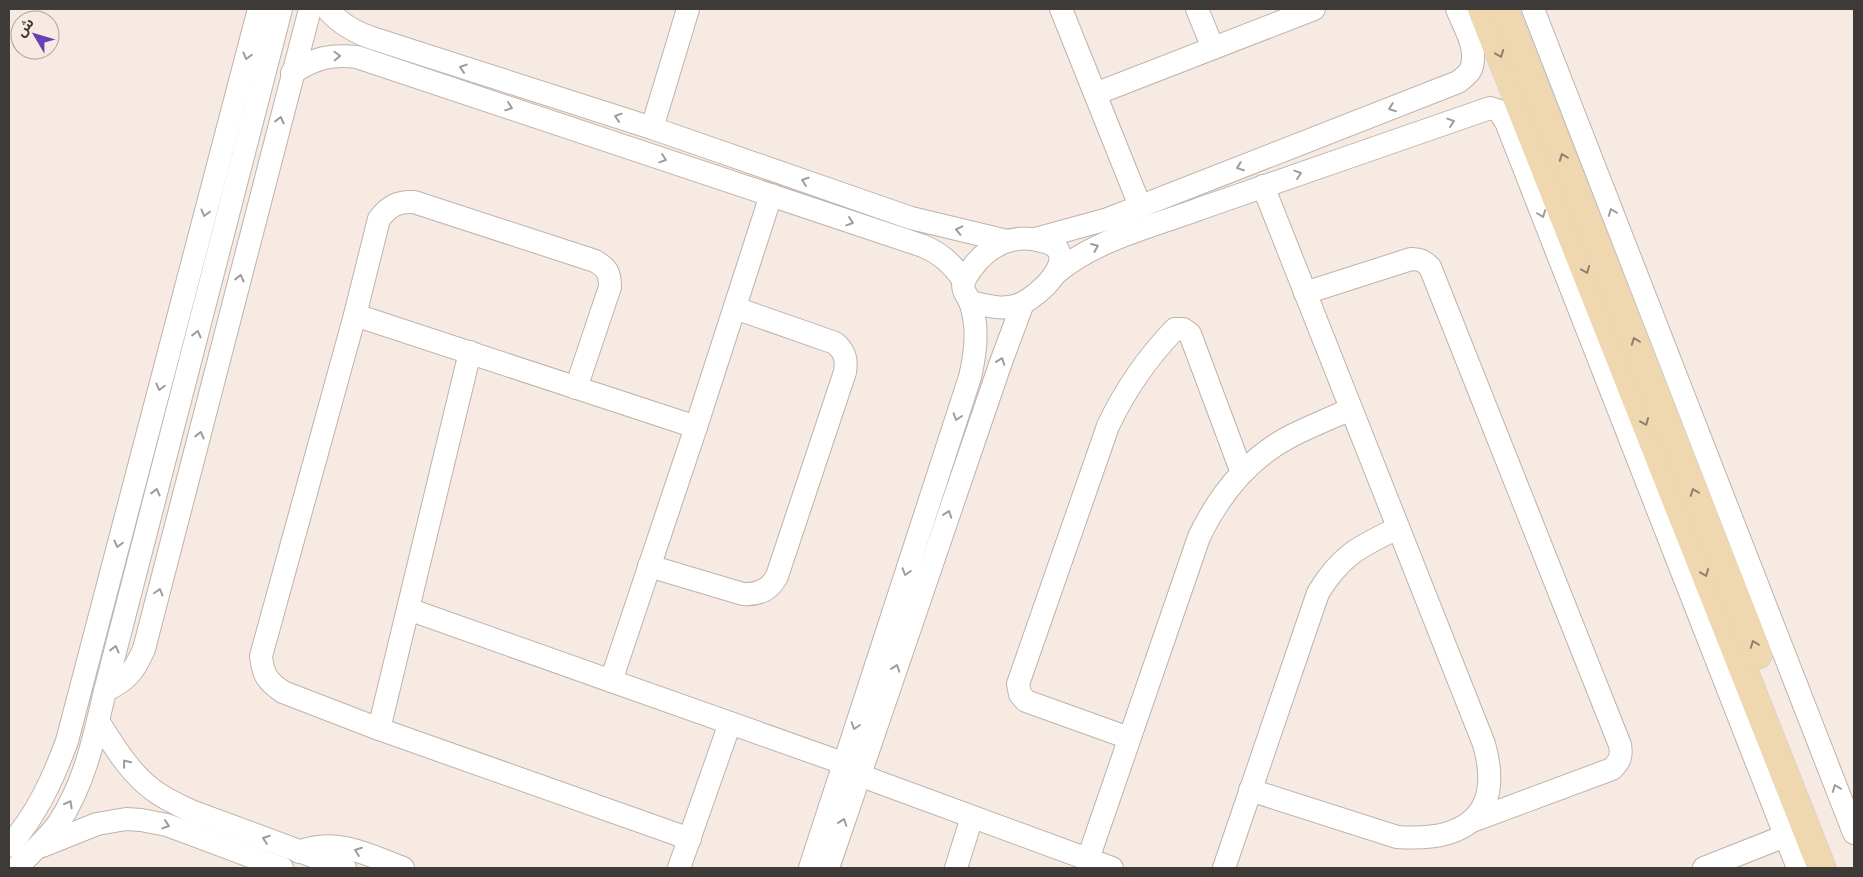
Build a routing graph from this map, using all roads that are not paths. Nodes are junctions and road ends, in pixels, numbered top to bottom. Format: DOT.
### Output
graph roads {
  1 [pos="259,9"];
  2 [pos="281,9"];
  3 [pos="310,9"];
  4 [pos="327,9"];
  5 [pos="1061,9"];
  6 [pos="1197,9"];
  7 [pos="1314,9"];
  8 [pos="1457,9"];
  9 [pos="1482,9"];
  10 [pos="1504,9"];
  11 [pos="1533,9"];
  12 [pos="684,10"];
  13 [pos="1213,48"];
  14 [pos="292,73"];
  15 [pos="1095,94"];
  16 [pos="652,128"];
  17 [pos="1263,186"];
  18 [pos="771,195"];
  19 [pos="1140,206"];
  20 [pos="1035,239"];
  21 [pos="1007,241"];
  22 [pos="1055,274"];
  23 [pos="967,291"];
  24 [pos="1305,293"];
  25 [pos="1023,303"];
  26 [pos="734,308"];
  27 [pos="355,314"];
  28 [pos="470,352"];
  29 [pos="576,388"];
  30 [pos="1351,409"];
  31 [pos="696,427"];
  32 [pos="1242,473"];
  33 [pos="1398,528"];
  34 [pos="649,566"];
  35 [pos="408,609"];
  36 [pos="611,681"];
  37 [pos="104,691"];
  38 [pos="98,721"];
  39 [pos="730,723"];
  40 [pos="379,729"];
  41 [pos="1129,738"];
  42 [pos="851,769"];
  43 [pos="1250,790"];
  44 [pos="154,791"];
  45 [pos="972,817"];
  46 [pos="141,820"];
  47 [pos="1472,821"];
  48 [pos="1854,833"];
  49 [pos="1785,836"];
  50 [pos="690,839"];
  51 [pos="9,846"];
  52 [pos="36,849"];
  53 [pos="299,852"];
  54 [pos="1088,860"];
  55 [pos="16,868"];
  56 [pos="282,868"];
  57 [pos="345,868"];
  58 [pos="404,868"];
  59 [pos="679,868"];
  60 [pos="810,868"];
  61 [pos="828,868"];
  62 [pos="956,868"];
  63 [pos="1112,868"];
  64 [pos="1224,868"];
  65 [pos="1704,868"];
  66 [pos="1798,868"];
  67 [pos="1822,868"];
  68 [pos="1842,868"];
  1 -- 51 [label="street, one-way"];
  37 -- 2 [label="street, one-way"];
  3 -- 14 [label="street"];
  16 -- 4 [label="street, one-way"];
  5 -- 15 [label="street"];
  6 -- 13 [label="street"];
  7 -- 13 [label="street"];
  8 -- 19 [label="street, one-way"];
  9 -- 67 [label="main road, one-way"];
  68 -- 10 [label="main road, one-way"];
  48 -- 11 [label="street, one-way"];
  12 -- 16 [label="street"];
  13 -- 15 [label="street"];
  14 -- 18 [label="street, one-way"];
  37 -- 14 [label="street, one-way"];
  15 -- 19 [label="street"];
  21 -- 16 [label="street, one-way"];
  22 -- 17 [label="street, one-way"];
  17 -- 24 [label="street"];
  17 -- 49 [label="street, one-way"];
  18 -- 23 [label="street, one-way"];
  18 -- 26 [label="street"];
  19 -- 20 [label="street"];
  20 -- 21 [label="street"];
  20 -- 22 [label="street"];
  21 -- 23 [label="street"];
  22 -- 25 [label="street"];
  23 -- 25 [label="street"];
  23 -- 42 [label="street, one-way"];
  24 -- 30 [label="street"];
  24 -- 47 [label="street"];
  42 -- 25 [label="street, one-way"];
  26 -- 31 [label="street"];
  26 -- 34 [label="street"];
  27 -- 28 [label="street"];
  27 -- 29 [label="street"];
  27 -- 40 [label="street"];
  28 -- 29 [label="street"];
  28 -- 35 [label="street"];
  29 -- 31 [label="street"];
  30 -- 32 [label="street"];
  30 -- 33 [label="street"];
  31 -- 34 [label="street"];
  32 -- 41 [label="street"];
  32 -- 41 [label="street"];
  33 -- 43 [label="street"];
  33 -- 47 [label="street"];
  34 -- 36 [label="street"];
  35 -- 36 [label="street"];
  35 -- 40 [label="street"];
  36 -- 39 [label="street"];
  37 -- 38 [label="street"];
  44 -- 38 [label="street, one-way"];
  52 -- 38 [label="street, one-way"];
  39 -- 42 [label="street"];
  39 -- 50 [label="street"];
  40 -- 50 [label="street"];
  41 -- 54 [label="street"];
  42 -- 45 [label="street"];
  42 -- 60 [label="street"];
  61 -- 42 [label="street, one-way"];
  43 -- 47 [label="street"];
  43 -- 64 [label="street"];
  44 -- 46 [label="street"];
  53 -- 44 [label="street, one-way"];
  45 -- 54 [label="street"];
  45 -- 62 [label="street"];
  46 -- 52 [label="street"];
  46 -- 56 [label="street, one-way"];
  49 -- 65 [label="street"];
  49 -- 66 [label="street"];
  50 -- 59 [label="street"];
  52 -- 55 [label="street"];
  53 -- 57 [label="street"];
  58 -- 53 [label="street, one-way"];
  54 -- 63 [label="street"];
}
